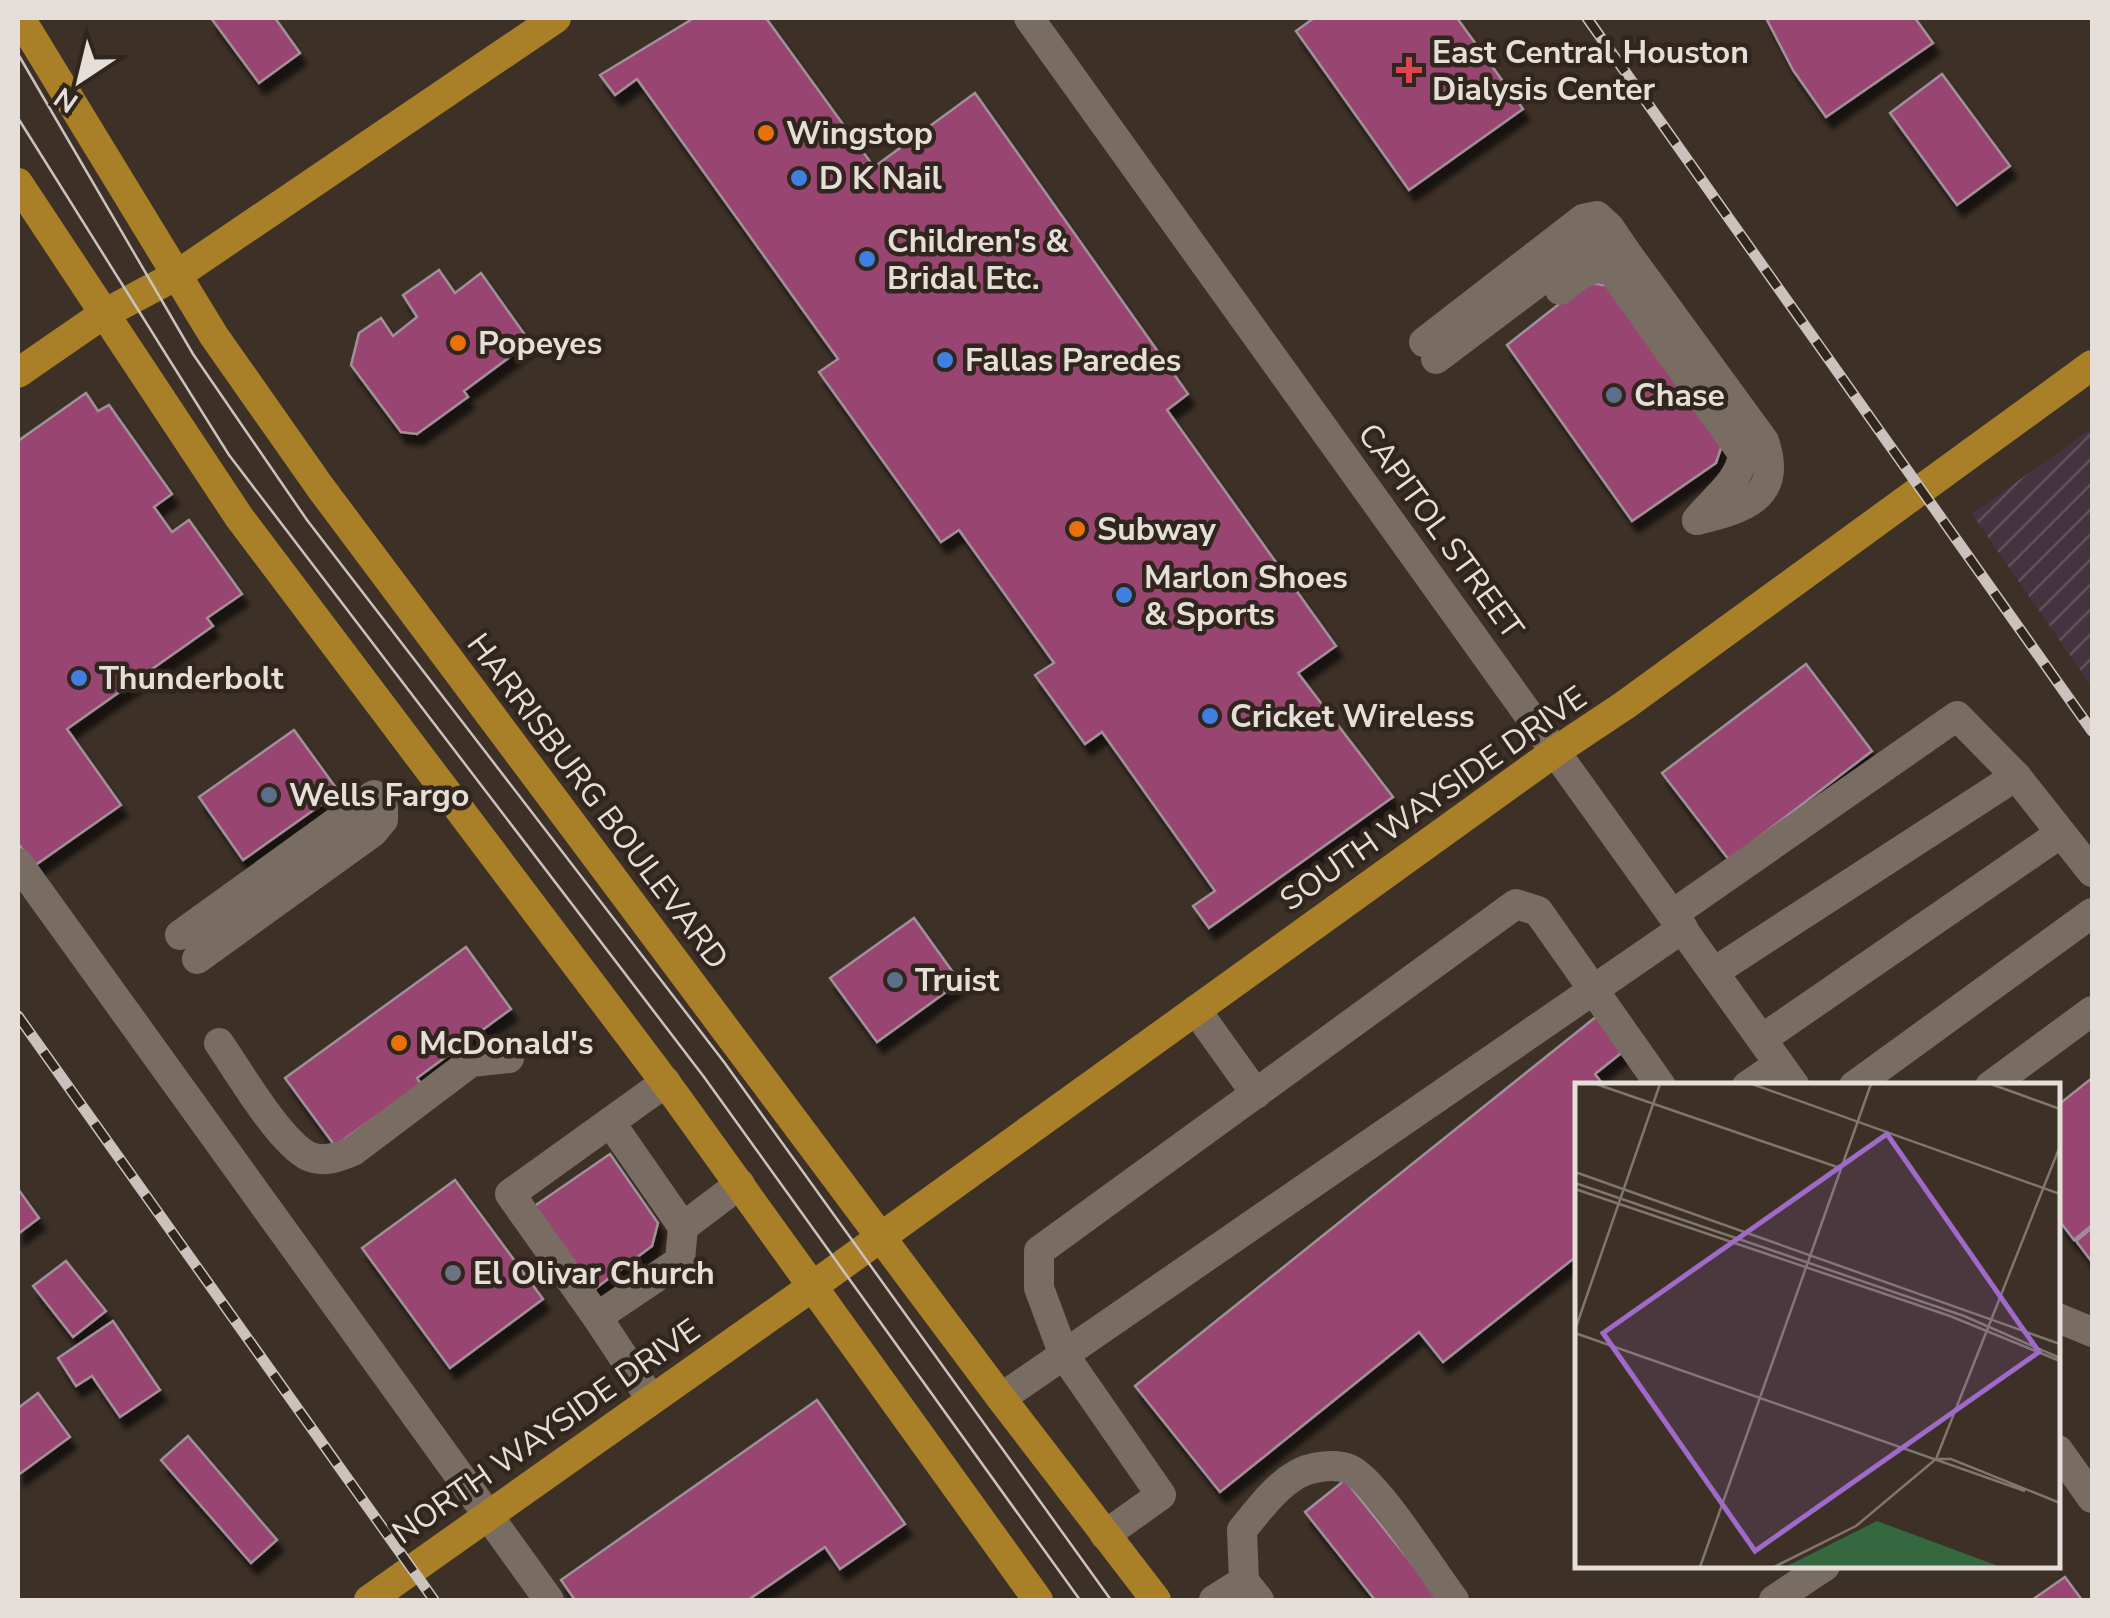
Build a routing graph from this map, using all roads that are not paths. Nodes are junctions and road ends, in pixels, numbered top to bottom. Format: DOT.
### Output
graph roads {
  1 [pos="20,18"];
  2 [pos="556,18"];
  3 [pos="1029,18"];
  4 [pos="18,183"];
  5 [pos="177,275"];
  6 [pos="102,315"];
  7 [pos="2092,365"];
  8 [pos="18,373"];
  9 [pos="1696,520"];
  10 [pos="1556,751"];
  11 [pos="2016,776"];
  12 [pos="374,796"];
  13 [pos="2062,833"];
  14 [pos="18,862"];
  15 [pos="2092,872"];
  16 [pos="2092,913"];
  17 [pos="1678,921"];
  18 [pos="185,941"];
  19 [pos="1714,972"];
  20 [pos="1594,990"];
  21 [pos="1196,1010"];
  22 [pos="2092,1011"];
  23 [pos="1762,1038"];
  24 [pos="219,1044"];
  25 [pos="509,1058"];
  26 [pos="1787,1075"];
  27 [pos="666,1082"];
  28 [pos="1658,1083"];
  29 [pos="1758,1083"];
  30 [pos="1858,1083"];
  31 [pos="1994,1083"];
  32 [pos="1256,1094"];
  33 [pos="610,1122"];
  34 [pos="740,1184"];
  35 [pos="683,1227"];
  36 [pos="880,1237"];
  37 [pos="813,1286"];
  38 [pos="597,1317"];
  39 [pos="2060,1319"];
  40 [pos="2092,1332"];
  41 [pos="1064,1356"];
  42 [pos="1001,1398"];
  43 [pos="651,1400"];
  44 [pos="2060,1453"];
  45 [pos="2092,1498"];
  46 [pos="488,1515"];
  47 [pos="1105,1535"];
  48 [pos="1822,1568"];
  49 [pos="1252,1590"];
  50 [pos="369,1600"];
  51 [pos="549,1600"];
  52 [pos="1038,1600"];
  53 [pos="1156,1600"];
  54 [pos="1214,1600"];
  55 [pos="1454,1600"];
  56 [pos="1774,1600"];
  1 -- 5 [label="main road, HARRISBURG BOULEVARD"];
  2 -- 5 [label="main road"];
  3 -- 10 [label="street, CAPITOL STREET"];
  4 -- 6 [label="main road"];
  5 -- 6 [label="main road"];
  5 -- 36 [label="main road, HARRISBURG BOULEVARD"];
  6 -- 8 [label="main road"];
  6 -- 27 [label="main road"];
  7 -- 10 [label="main road, SOUTH WAYSIDE DRIVE"];
  9 -- 9 [label="street"];
  10 -- 17 [label="street, CAPITOL STREET"];
  10 -- 21 [label="main road, SOUTH WAYSIDE DRIVE"];
  11 -- 13 [label="street"];
  11 -- 17 [label="street"];
  11 -- 19 [label="street"];
  12 -- 18 [label="street"];
  13 -- 15 [label="street"];
  13 -- 23 [label="street"];
  14 -- 46 [label="street"];
  16 -- 30 [label="street"];
  17 -- 19 [label="street, CAPITOL STREET"];
  17 -- 20 [label="street"];
  19 -- 23 [label="street, CAPITOL STREET"];
  20 -- 28 [label="street"];
  20 -- 32 [label="street"];
  20 -- 41 [label="street"];
  21 -- 32 [label="street"];
  21 -- 36 [label="main road, SOUTH WAYSIDE DRIVE"];
  22 -- 31 [label="street"];
  23 -- 26 [label="street, CAPITOL STREET"];
  24 -- 25 [label="street"];
  26 -- 29 [label="street"];
  27 -- 33 [label="street"];
  27 -- 34 [label="main road"];
  32 -- 41 [label="street"];
  33 -- 35 [label="street"];
  33 -- 38 [label="street"];
  34 -- 35 [label="street"];
  34 -- 37 [label="main road"];
  35 -- 38 [label="street"];
  36 -- 37 [label="main road, SOUTH WAYSIDE DRIVE"];
  36 -- 42 [label="main road, HARRISBURG BOULEVARD"];
  37 -- 43 [label="main road, NORTH WAYSIDE DRIVE"];
  37 -- 52 [label="main road"];
  38 -- 43 [label="street"];
  39 -- 40 [label="street"];
  41 -- 42 [label="street"];
  41 -- 47 [label="street"];
  42 -- 47 [label="main road, HARRISBURG BOULEVARD"];
  43 -- 46 [label="main road, NORTH WAYSIDE DRIVE"];
  44 -- 45 [label="street"];
  46 -- 50 [label="main road, NORTH WAYSIDE DRIVE"];
  46 -- 51 [label="street"];
  47 -- 53 [label="main road, HARRISBURG BOULEVARD"];
  48 -- 56 [label="street"];
  49 -- 54 [label="street"];
  49 -- 55 [label="street"];
}
